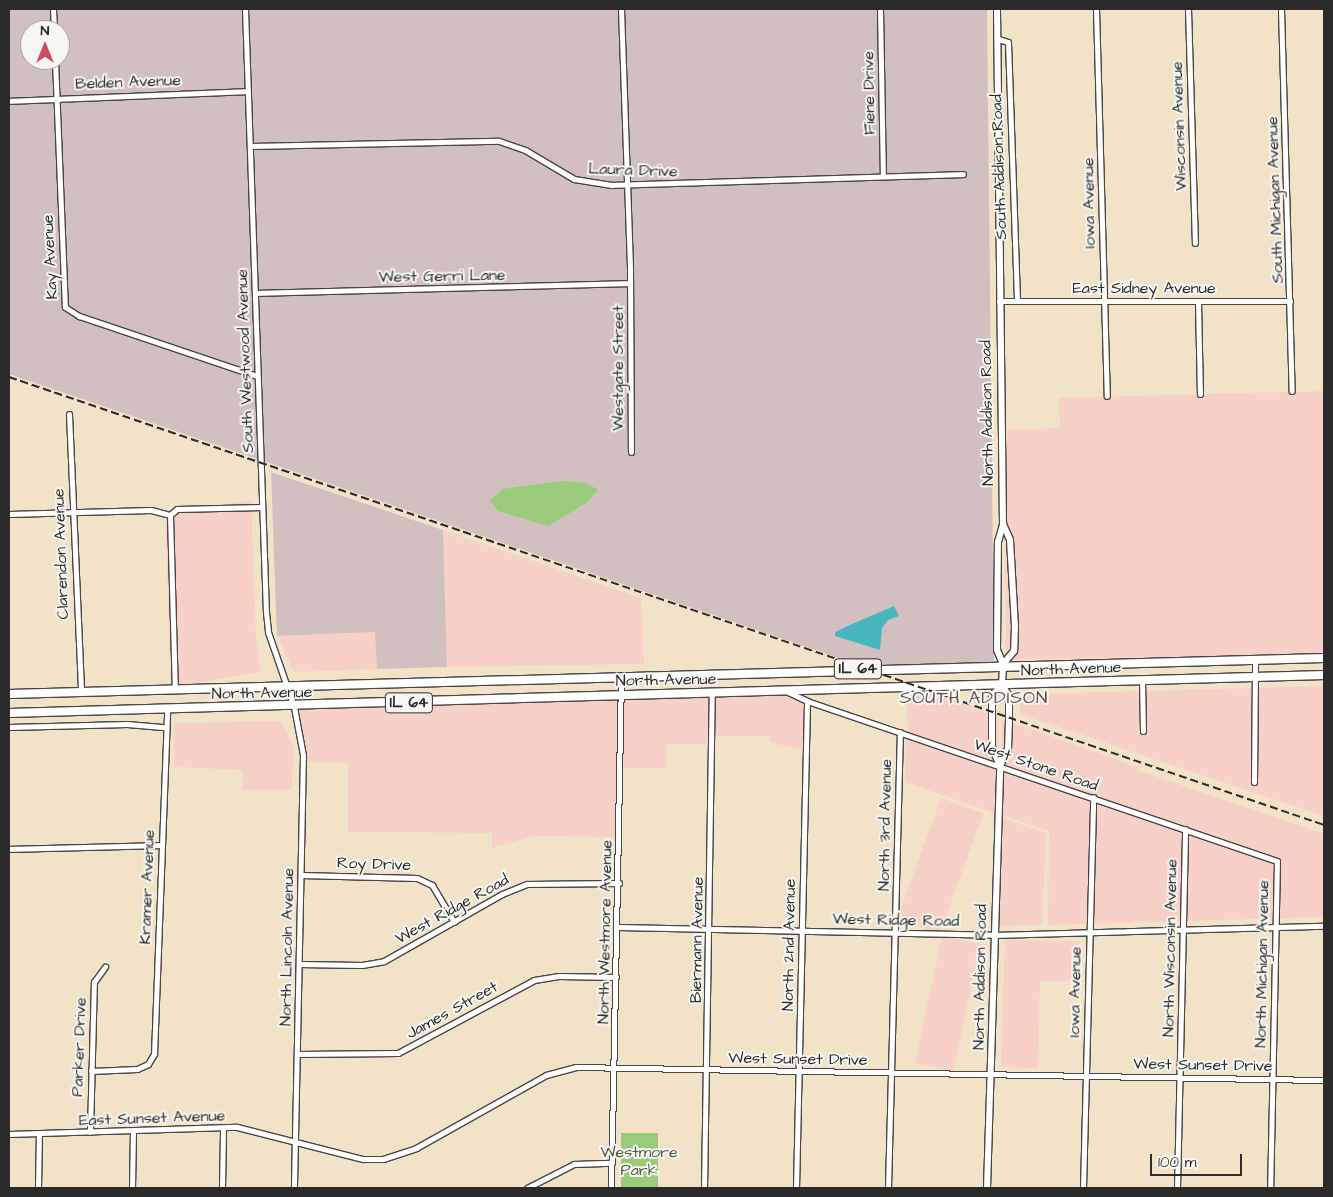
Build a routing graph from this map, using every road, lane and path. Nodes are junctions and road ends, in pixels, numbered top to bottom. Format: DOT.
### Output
graph roads {
  1 [pos="245,9"];
  2 [pos="621,9"];
  3 [pos="880,9"];
  4 [pos="997,9"];
  5 [pos="1096,9"];
  6 [pos="1188,9"];
  7 [pos="1280,9"];
  8 [pos="998,39"];
  9 [pos="55,70"];
  10 [pos="248,91"];
  11 [pos="56,96"];
  12 [pos="9,100"];
  13 [pos="251,146"];
  14 [pos="963,174"];
  15 [pos="883,176"];
  16 [pos="627,185"];
  17 [pos="1195,243"];
  18 [pos="630,283"];
  19 [pos="254,293"];
  20 [pos="1103,300"];
  21 [pos="999,301"];
  22 [pos="1017,301"];
  23 [pos="1198,301"];
  24 [pos="1290,301"];
  25 [pos="257,376"];
  26 [pos="1292,391"];
  27 [pos="1200,394"];
  28 [pos="1108,396"];
  29 [pos="69,414"];
  30 [pos="631,452"];
  31 [pos="262,507"];
  32 [pos="72,512"];
  33 [pos="9,514"];
  34 [pos="170,515"];
  35 [pos="1002,524"];
  36 [pos="1324,658"];
  37 [pos="1255,659"];
  38 [pos="1003,664"];
  39 [pos="1324,675"];
  40 [pos="621,676"];
  41 [pos="1255,678"];
  42 [pos="1142,680"];
  43 [pos="287,685"];
  44 [pos="1002,685"];
  45 [pos="175,690"];
  46 [pos="788,692"];
  47 [pos="712,693"];
  48 [pos="9,694"];
  49 [pos="81,694"];
  50 [pos="621,695"];
  51 [pos="806,702"];
  52 [pos="294,707"];
  53 [pos="167,709"];
  54 [pos="9,713"];
  55 [pos="9,727"];
  56 [pos="165,727"];
  57 [pos="1143,731"];
  58 [pos="900,732"];
  59 [pos="1000,766"];
  60 [pos="1254,782"];
  61 [pos="1093,797"];
  62 [pos="1185,828"];
  63 [pos="161,845"];
  64 [pos="9,849"];
  65 [pos="1277,861"];
  66 [pos="301,875"];
  67 [pos="619,883"];
  68 [pos="454,922"];
  69 [pos="1324,926"];
  70 [pos="618,927"];
  71 [pos="1275,927"];
  72 [pos="710,929"];
  73 [pos="1182,929"];
  74 [pos="802,931"];
  75 [pos="1090,932"];
  76 [pos="895,933"];
  77 [pos="994,935"];
  78 [pos="299,964"];
  79 [pos="104,968"];
  80 [pos="616,977"];
  81 [pos="297,1054"];
  82 [pos="614,1069"];
  83 [pos="707,1070"];
  84 [pos="91,1071"];
  85 [pos="799,1072"];
  86 [pos="891,1073"];
  87 [pos="991,1075"];
  88 [pos="1086,1076"];
  89 [pos="1179,1077"];
  90 [pos="1272,1079"];
  91 [pos="1324,1080"];
  92 [pos="223,1128"];
  93 [pos="133,1131"];
  94 [pos="90,1132"];
  95 [pos="39,1133"];
  96 [pos="9,1134"];
  97 [pos="295,1141"];
  98 [pos="612,1163"];
  99 [pos="38,1188"];
  100 [pos="132,1188"];
  101 [pos="222,1188"];
  102 [pos="294,1188"];
  103 [pos="527,1188"];
  104 [pos="611,1188"];
  105 [pos="704,1188"];
  106 [pos="796,1188"];
  107 [pos="888,1188"];
  108 [pos="987,1188"];
  109 [pos="1083,1188"];
  110 [pos="1177,1188"];
  111 [pos="1270,1188"];
  1 -- 10 [label="street, South Westwood Avenue"];
  2 -- 16 [label="street, Westgate Street"];
  3 -- 15 [label="street, Fiene Drive"];
  4 -- 8 [label="street, South Addison Road"];
  5 -- 20 [label="street, Iowa Avenue"];
  6 -- 17 [label="street, Wisconsin Avenue"];
  7 -- 24 [label="street, South Michigan Avenue"];
  8 -- 21 [label="street, South Addison Road"];
  8 -- 22 [label="street, South Addison Road"];
  9 -- 11 [label="street, Kay Avenue"];
  10 -- 11 [label="street, Belden Avenue"];
  10 -- 13 [label="street, South Westwood Avenue"];
  11 -- 12 [label="street, Belden Avenue"];
  11 -- 25 [label="street, Kay Avenue"];
  13 -- 16 [label="street, Laura Drive"];
  13 -- 19 [label="street, South Westwood Avenue"];
  14 -- 15 [label="street, Laura Drive"];
  15 -- 16 [label="street, Laura Drive"];
  16 -- 18 [label="street, Westgate Street"];
  18 -- 19 [label="street, West Gerri Lane"];
  18 -- 30 [label="street, Westgate Street"];
  19 -- 25 [label="street, South Westwood Avenue"];
  20 -- 22 [label="street, East Sidney Avenue"];
  20 -- 23 [label="street, East Sidney Avenue"];
  20 -- 28 [label="street, Iowa Avenue"];
  21 -- 22 [label="street, East Sidney Avenue"];
  21 -- 35 [label="street, North Addison Road"];
  23 -- 24 [label="street, East Sidney Avenue"];
  23 -- 27 [label="street"];
  24 -- 26 [label="street, South Michigan Avenue"];
  25 -- 31 [label="street, South Westwood Avenue"];
  29 -- 32 [label="street, Clarendon Avenue"];
  31 -- 34 [label="street"];
  31 -- 43 [label="street, South Westwood Avenue"];
  32 -- 33 [label="street"];
  32 -- 34 [label="street"];
  32 -- 49 [label="street, Clarendon Avenue"];
  34 -- 45 [label="street"];
  35 -- 38 [label="street, North Addison Road"];
  35 -- 38 [label="street, North Addison Road"];
  36 -- 37 [label="main road, North Avenue / IL 64"];
  37 -- 38 [label="main road, North Avenue / IL 64"];
  37 -- 41 [label="street"];
  38 -- 40 [label="main road, North Avenue / IL 64"];
  38 -- 44 [label="street, North Addison Road"];
  39 -- 41 [label="main road, North Avenue / IL 64"];
  40 -- 43 [label="main road, North Avenue / IL 64"];
  40 -- 50 [label="street, North Westmore Avenue"];
  41 -- 42 [label="main road, North Avenue / IL 64"];
  41 -- 60 [label="street"];
  42 -- 44 [label="main road, North Avenue / IL 64"];
  42 -- 57 [label="street"];
  43 -- 45 [label="main road, North Avenue / IL 64"];
  43 -- 52 [label="street, South Westwood Avenue"];
  44 -- 46 [label="main road, North Avenue / IL 64"];
  44 -- 59 [label="street, North Addison Road"];
  44 -- 59 [label="street, North Addison Road"];
  45 -- 49 [label="main road, North Avenue / IL 64"];
  46 -- 47 [label="main road, North Avenue / IL 64"];
  46 -- 51 [label="street, West Stone Road"];
  47 -- 50 [label="main road, North Avenue / IL 64"];
  47 -- 72 [label="street, Biermann Avenue"];
  48 -- 49 [label="main road, North Avenue / IL 64"];
  50 -- 52 [label="main road, North Avenue / IL 64"];
  50 -- 67 [label="street, North Westmore Avenue"];
  51 -- 58 [label="street, West Stone Road"];
  51 -- 74 [label="street, North 2nd Avenue"];
  52 -- 53 [label="main road, North Avenue / IL 64"];
  52 -- 66 [label="street, North Lincoln Avenue"];
  53 -- 54 [label="main road, North Avenue / IL 64"];
  53 -- 56 [label="street, Kramer Avenue"];
  55 -- 56 [label="street"];
  56 -- 63 [label="street, Kramer Avenue"];
  58 -- 59 [label="street, West Stone Road"];
  58 -- 76 [label="street, North 3rd Avenue"];
  59 -- 61 [label="street, West Stone Road"];
  59 -- 77 [label="street, North Addison Road"];
  61 -- 62 [label="street, West Stone Road"];
  61 -- 75 [label="street, Iowa Avenue"];
  62 -- 65 [label="street, West Stone Road"];
  62 -- 73 [label="street, North Wisconsin Avenue"];
  63 -- 64 [label="street"];
  63 -- 84 [label="street, Kramer Avenue"];
  65 -- 71 [label="street, North Michigan Avenue"];
  66 -- 68 [label="street, Roy Drive"];
  66 -- 78 [label="street, North Lincoln Avenue"];
  67 -- 68 [label="street, West Ridge Road"];
  67 -- 70 [label="street, North Westmore Avenue"];
  68 -- 78 [label="street, West Ridge Road"];
  69 -- 71 [label="street, West Ridge Road"];
  70 -- 72 [label="street, West Ridge Road"];
  70 -- 80 [label="street, North Westmore Avenue"];
  71 -- 73 [label="street, West Ridge Road"];
  71 -- 90 [label="street, North Michigan Avenue"];
  72 -- 74 [label="street, West Ridge Road"];
  72 -- 83 [label="street, Biermann Avenue"];
  73 -- 75 [label="street, West Ridge Road"];
  73 -- 89 [label="street, North Wisconsin Avenue"];
  74 -- 76 [label="street, West Ridge Road"];
  74 -- 85 [label="street, North 2nd Avenue"];
  75 -- 77 [label="street, West Ridge Road"];
  75 -- 88 [label="street, Iowa Avenue"];
  76 -- 77 [label="street, West Ridge Road"];
  76 -- 86 [label="street, North 3rd Avenue"];
  77 -- 87 [label="street, North Addison Road"];
  78 -- 81 [label="street, North Lincoln Avenue"];
  79 -- 84 [label="street, Parker Drive"];
  80 -- 81 [label="street, James Street"];
  80 -- 82 [label="street, North Westmore Avenue"];
  81 -- 97 [label="street, North Lincoln Avenue"];
  82 -- 83 [label="street, West Sunset Drive"];
  82 -- 97 [label="street, West Sunset Drive"];
  82 -- 98 [label="street, North Westmore Avenue"];
  83 -- 85 [label="street, West Sunset Drive"];
  83 -- 105 [label="street, Biermann Avenue"];
  84 -- 94 [label="street, Parker Drive"];
  85 -- 86 [label="street, West Sunset Drive"];
  85 -- 106 [label="street, North 2nd Avenue"];
  86 -- 87 [label="street, West Sunset Drive"];
  86 -- 107 [label="street, North 3rd Avenue"];
  87 -- 88 [label="street, West Sunset Drive"];
  87 -- 108 [label="street, North Addison Road"];
  88 -- 89 [label="street, West Sunset Drive"];
  88 -- 109 [label="street, Iowa Avenue"];
  89 -- 90 [label="street, West Sunset Drive"];
  89 -- 110 [label="street, North Wisconsin Avenue"];
  90 -- 91 [label="street, West Sunset Drive"];
  90 -- 111 [label="street, North Michigan Avenue"];
  92 -- 93 [label="street, East Sunset Avenue"];
  92 -- 97 [label="street, East Sunset Avenue"];
  92 -- 101 [label="street"];
  93 -- 94 [label="street, East Sunset Avenue"];
  93 -- 100 [label="street"];
  94 -- 95 [label="street, East Sunset Avenue"];
  95 -- 96 [label="street, East Sunset Avenue"];
  95 -- 99 [label="street"];
  97 -- 102 [label="street, North Lincoln Avenue"];
  98 -- 103 [label="street"];
  98 -- 104 [label="street, North Westmore Avenue"];
}
